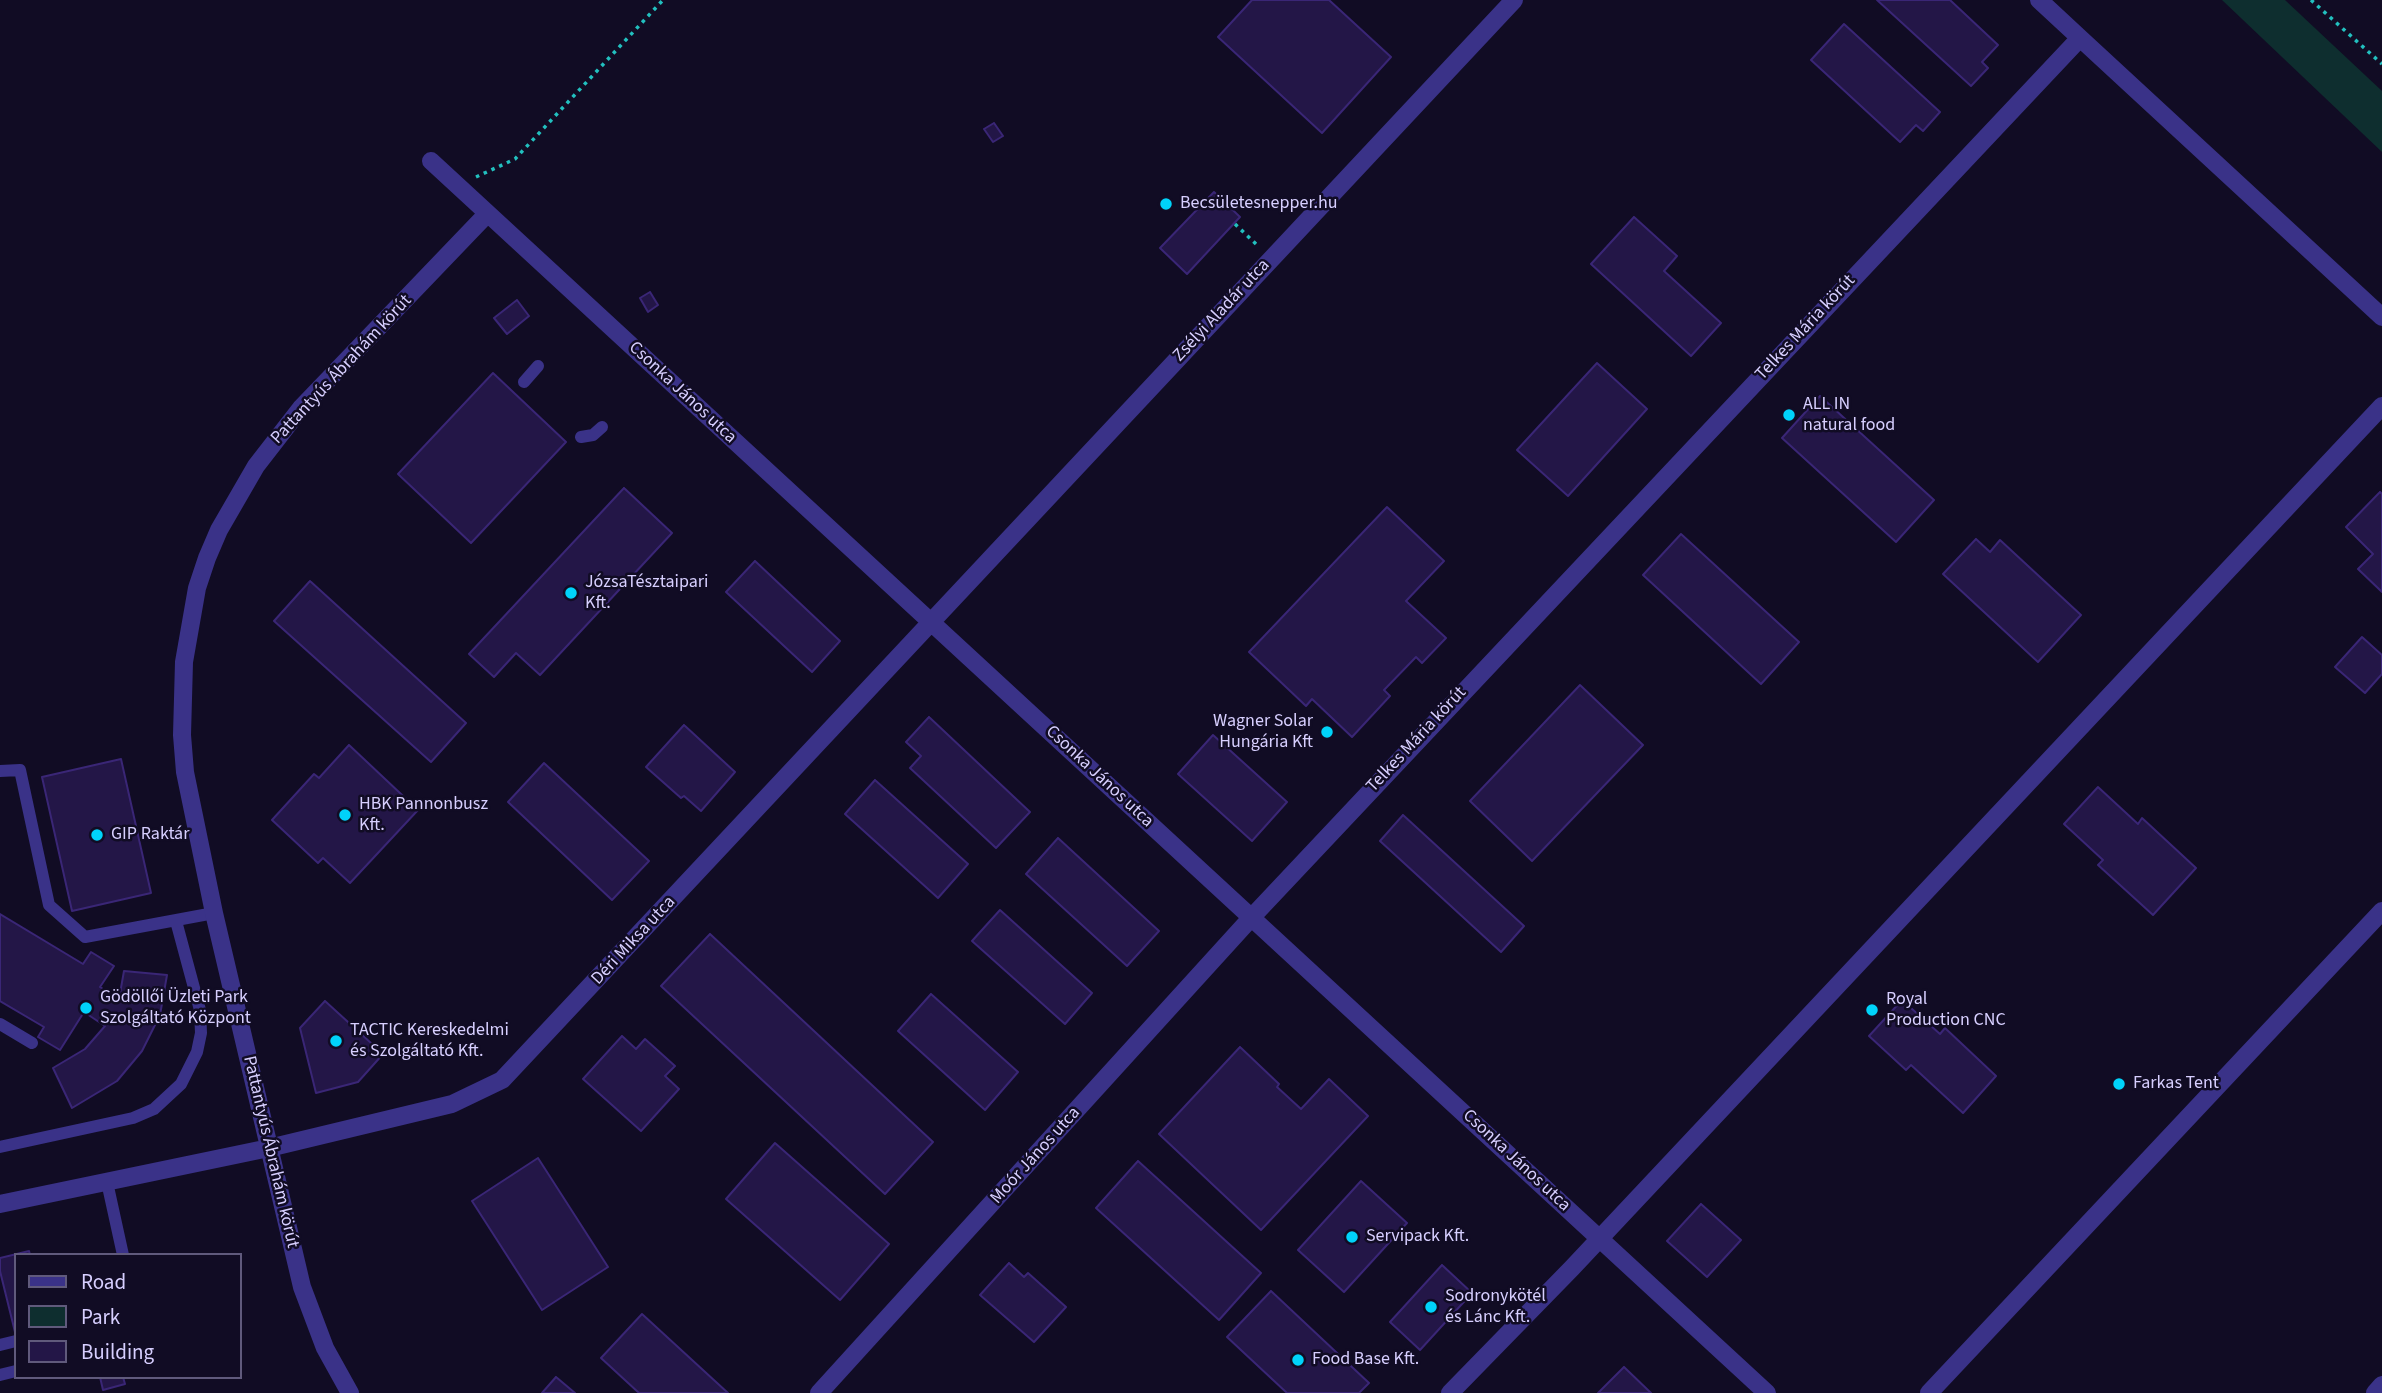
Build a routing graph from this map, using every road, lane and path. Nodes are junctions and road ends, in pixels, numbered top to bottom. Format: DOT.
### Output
graph roads {
  1 [pos="663,0"];
  2 [pos="1514,0"];
  3 [pos="2039,0"];
  4 [pos="2311,0"];
  5 [pos="2080,38"];
  6 [pos="2382,64"];
  7 [pos="431,161"];
  8 [pos="459,188"];
  9 [pos="487,214"];
  10 [pos="1235,223"];
  11 [pos="1271,258"];
  12 [pos="2382,317"];
  13 [pos="537,366"];
  14 [pos="524,382"];
  15 [pos="2382,406"];
  16 [pos="602,427"];
  17 [pos="581,437"];
  18 [pos="930,621"];
  19 [pos="0,771"];
  20 [pos="2382,911"];
  21 [pos="214,913"];
  22 [pos="1251,918"];
  23 [pos="176,921"];
  24 [pos="0,1024"];
  25 [pos="32,1043"];
  26 [pos="0,1147"];
  27 [pos="270,1148"];
  28 [pos="107,1182"];
  29 [pos="0,1204"];
  30 [pos="1600,1238"];
  31 [pos="123,1253"];
  32 [pos="2382,1385"];
  33 [pos="350,1393"];
  34 [pos="819,1393"];
  35 [pos="1450,1393"];
  36 [pos="1768,1393"];
  37 [pos="1929,1393"];
  38 [pos="2375,1393"];
  1 -- 8 [label="path"];
  2 -- 11 [label="street, Zsélyi Aladár utca"];
  3 -- 5 [label="street"];
  4 -- 6 [label="path"];
  5 -- 12 [label="street"];
  5 -- 22 [label="street, Telkes Mária körút"];
  7 -- 8 [label="street, Csonka János utca"];
  8 -- 9 [label="street, Csonka János utca"];
  9 -- 18 [label="street, Csonka János utca"];
  9 -- 21 [label="street, Pattantyús Ábrahám körút"];
  10 -- 11 [label="path"];
  11 -- 18 [label="street, Zsélyi Aladár utca"];
  13 -- 14 [label="lane"];
  15 -- 30 [label="street"];
  16 -- 17 [label="lane"];
  18 -- 22 [label="street, Csonka János utca"];
  18 -- 27 [label="street, Déri Miksa utca"];
  19 -- 23 [label="lane"];
  20 -- 37 [label="street"];
  21 -- 23 [label="lane"];
  21 -- 27 [label="street, Pattantyús Ábrahám körút"];
  22 -- 30 [label="street, Csonka János utca"];
  22 -- 34 [label="street, Moór János utca"];
  23 -- 26 [label="lane"];
  24 -- 25 [label="lane"];
  27 -- 28 [label="street, Déri Miksa utca"];
  27 -- 33 [label="street, Pattantyús Ábrahám körút"];
  28 -- 29 [label="street, Déri Miksa utca"];
  28 -- 31 [label="lane"];
  30 -- 35 [label="street"];
  30 -- 36 [label="street, Csonka János utca"];
  32 -- 38 [label="street"];
}
